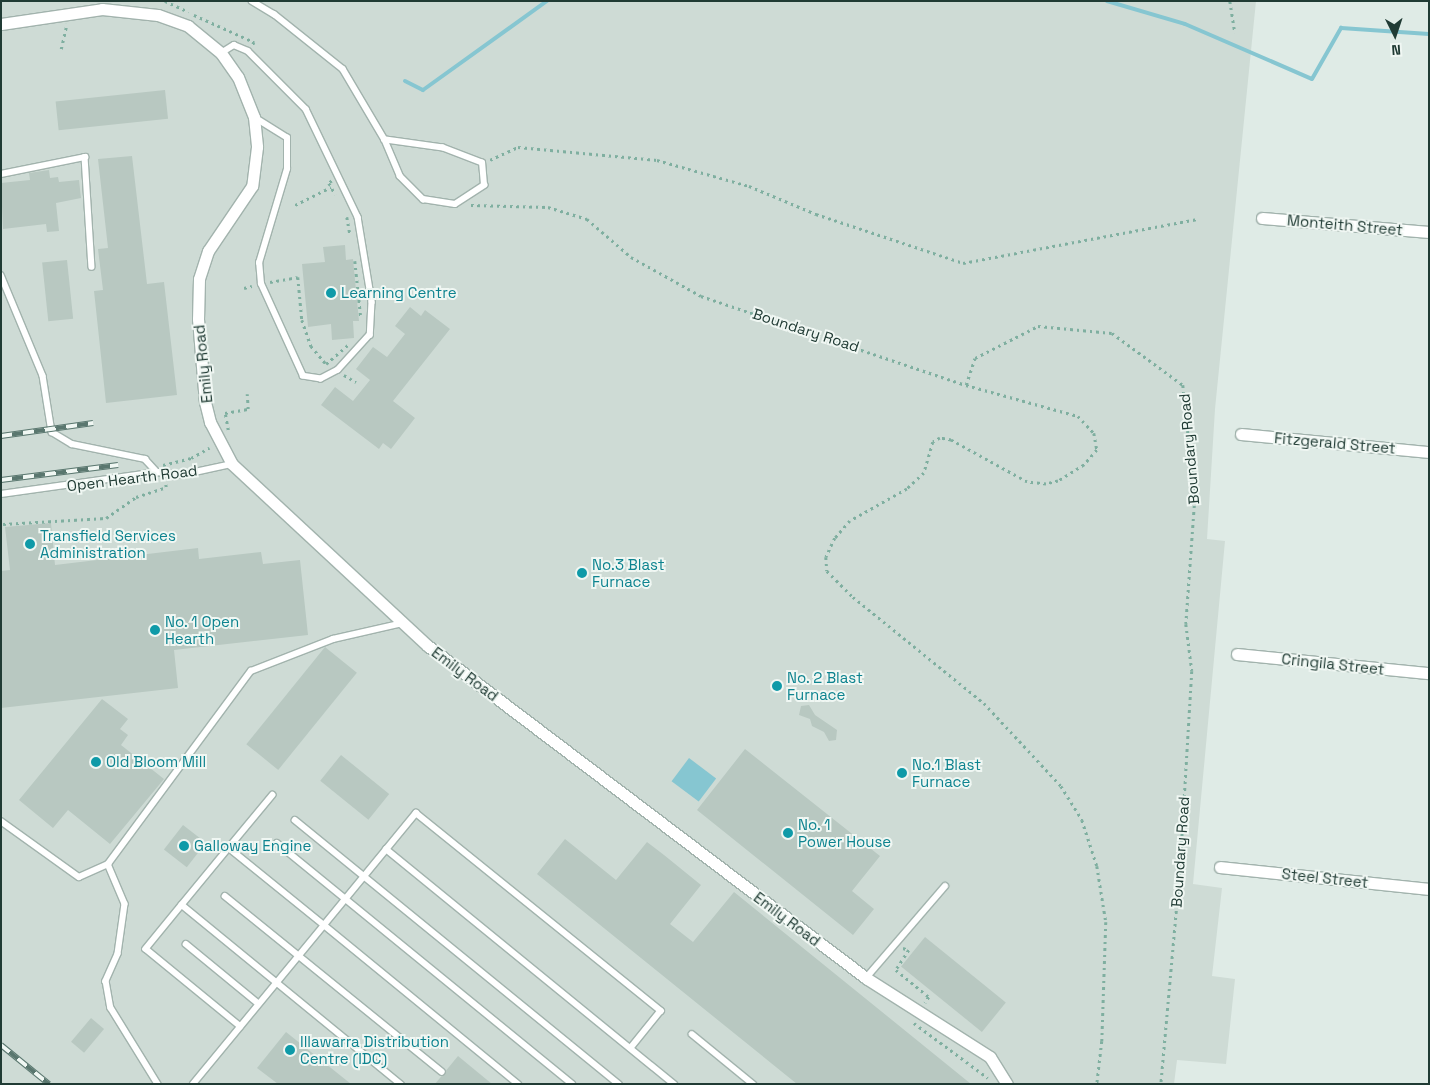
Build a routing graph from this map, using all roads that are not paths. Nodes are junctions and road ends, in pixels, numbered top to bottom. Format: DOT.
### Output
graph roads {
  1 [pos="252,1"];
  2 [pos="1,24"];
  3 [pos="220,53"];
  4 [pos="254,117"];
  5 [pos="385,140"];
  6 [pos="1,174"];
  7 [pos="1262,218"];
  8 [pos="1429,232"];
  9 [pos="92,267"];
  10 [pos="1,276"];
  11 [pos="1241,434"];
  12 [pos="1429,452"];
  13 [pos="232,464"];
  14 [pos="157,472"];
  15 [pos="1,494"];
  16 [pos="403,623"];
  17 [pos="1238,654"];
  18 [pos="1429,673"];
  19 [pos="273,795"];
  20 [pos="295,820"];
  21 [pos="1,821"];
  22 [pos="277,843"];
  23 [pos="229,848"];
  24 [pos="386,849"];
  25 [pos="108,864"];
  26 [pos="1220,867"];
  27 [pos="364,876"];
  28 [pos="946,886"];
  29 [pos="1429,889"];
  30 [pos="226,896"];
  31 [pos="346,899"];
  32 [pos="182,905"];
  33 [pos="324,925"];
  34 [pos="186,944"];
  35 [pos="299,956"];
  36 [pos="866,978"];
  37 [pos="277,982"];
  38 [pos="259,1004"];
  39 [pos="240,1026"];
  40 [pos="692,1034"];
  41 [pos="631,1048"];
  42 [pos="442,1072"];
  43 [pos="158,1084"];
  44 [pos="193,1084"];
  45 [pos="401,1084"];
  46 [pos="518,1084"];
  47 [pos="572,1084"];
  48 [pos="619,1084"];
  49 [pos="674,1084"];
  50 [pos="753,1084"];
  51 [pos="1007,1084"];
  1 -- 5 [label="lane"];
  2 -- 3 [label="street, Emily Road"];
  3 -- 4 [label="street, Emily Road"];
  3 -- 4 [label="lane"];
  4 -- 13 [label="street, Emily Road"];
  5 -- 5 [label="lane"];
  6 -- 9 [label="lane"];
  7 -- 8 [label="street, Monteith Street"];
  10 -- 14 [label="lane"];
  11 -- 12 [label="street, Fitzgerald Street"];
  13 -- 14 [label="lane, Open Hearth Road"];
  13 -- 16 [label="street, Emily Road"];
  14 -- 15 [label="lane, Open Hearth Road"];
  16 -- 25 [label="lane"];
  16 -- 36 [label="street, Emily Road"];
  17 -- 18 [label="street, Cringila Street"];
  19 -- 23 [label="lane"];
  20 -- 27 [label="lane"];
  21 -- 25 [label="lane"];
  22 -- 31 [label="lane"];
  23 -- 32 [label="lane"];
  23 -- 33 [label="lane"];
  24 -- 27 [label="lane"];
  24 -- 41 [label="lane"];
  24 -- 41 [label="lane"];
  25 -- 43 [label="lane"];
  26 -- 29 [label="street, Steel Street"];
  27 -- 31 [label="lane"];
  27 -- 48 [label="lane"];
  28 -- 36 [label="lane"];
  30 -- 35 [label="lane"];
  31 -- 33 [label="lane"];
  31 -- 47 [label="lane"];
  32 -- 37 [label="lane"];
  32 -- 39 [label="lane"];
  33 -- 35 [label="lane"];
  33 -- 46 [label="lane"];
  34 -- 38 [label="lane"];
  35 -- 37 [label="lane"];
  35 -- 42 [label="lane"];
  36 -- 51 [label="street, Emily Road"];
  37 -- 38 [label="lane"];
  37 -- 45 [label="lane"];
  38 -- 39 [label="lane"];
  39 -- 44 [label="lane"];
  40 -- 50 [label="lane"];
  41 -- 49 [label="lane"];
}
